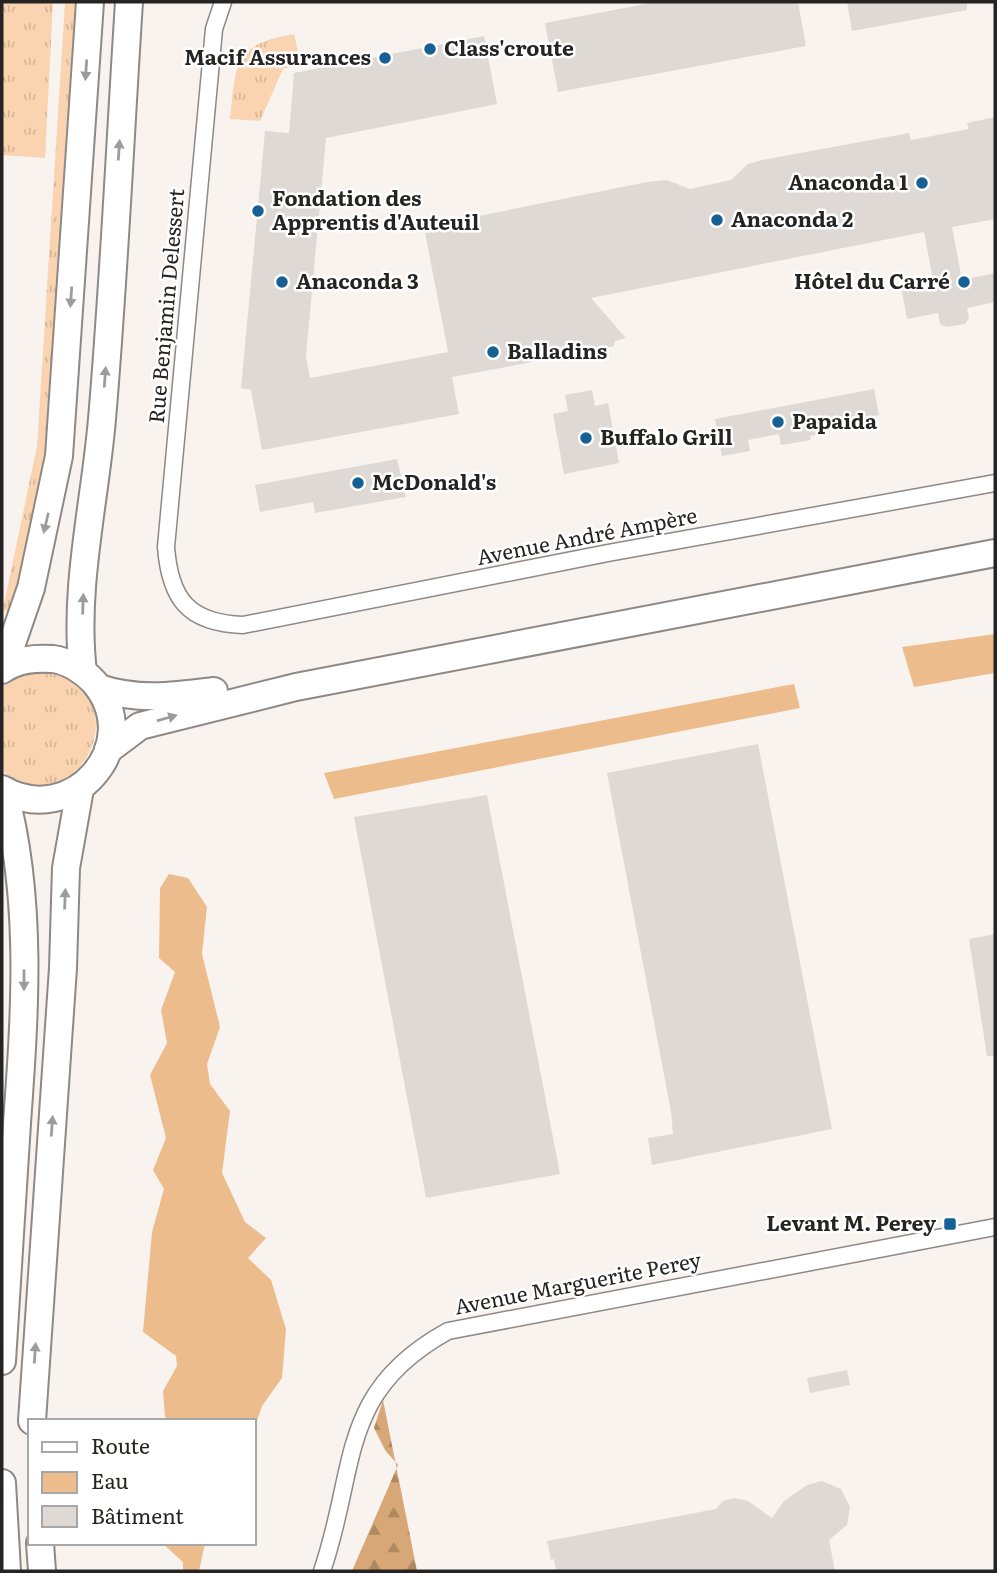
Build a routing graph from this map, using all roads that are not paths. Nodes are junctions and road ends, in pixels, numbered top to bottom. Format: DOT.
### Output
graph roads {
  1 [pos="90,2"];
  2 [pos="129,2"];
  3 [pos="223,2"];
  4 [pos="995,483"];
  5 [pos="995,553"];
  6 [pos="190,608"];
  7 [pos="2,660"];
  8 [pos="2,670"];
  9 [pos="91,680"];
  10 [pos="296,687"];
  11 [pos="108,750"];
  12 [pos="79,789"];
  13 [pos="3,790"];
  14 [pos="995,1227"];
  15 [pos="2,1361"];
  16 [pos="32,1419"];
  17 [pos="2,1483"];
  18 [pos="40,1545"];
  19 [pos="6,1571"];
  20 [pos="41,1571"];
  21 [pos="322,1571"];
  1 -- 7 [label="main road, one-way"];
  9 -- 2 [label="main road, one-way"];
  3 -- 6 [label="street, Rue Benjamin Delessert"];
  4 -- 6 [label="street, Avenue André Ampère"];
  5 -- 10 [label="main road"];
  8 -- 9 [label="main road"];
  9 -- 10 [label="main road"];
  9 -- 11 [label="main road"];
  11 -- 10 [label="main road, one-way"];
  11 -- 12 [label="main road"];
  12 -- 13 [label="main road"];
  16 -- 12 [label="main road, one-way"];
  13 -- 15 [label="main road, one-way"];
  14 -- 21 [label="street, Avenue Marguerite Perey"];
  17 -- 19 [label="main road"];
  18 -- 20 [label="main road"];
}
